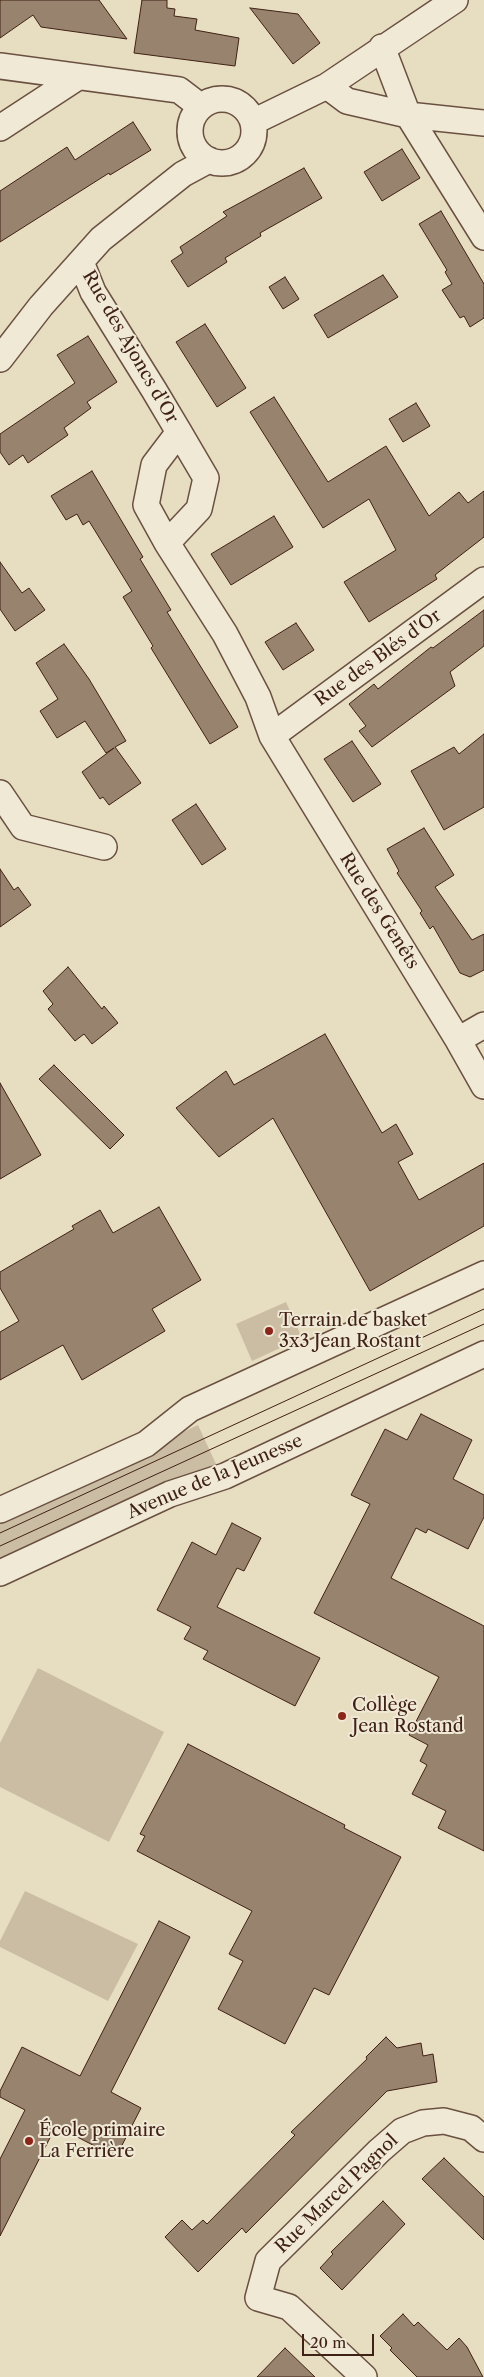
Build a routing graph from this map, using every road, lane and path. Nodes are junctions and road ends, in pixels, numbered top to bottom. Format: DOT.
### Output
graph roads {
  1 [pos="455,0"];
  2 [pos="382,47"];
  3 [pos="0,66"];
  4 [pos="78,76"];
  5 [pos="327,86"];
  6 [pos="200,106"];
  7 [pos="408,115"];
  8 [pos="253,122"];
  9 [pos="484,123"];
  10 [pos="0,128"];
  11 [pos="208,160"];
  12 [pos="484,237"];
  13 [pos="81,262"];
  14 [pos="0,359"];
  15 [pos="179,432"];
  16 [pos="167,543"];
  17 [pos="484,580"];
  18 [pos="272,736"];
  19 [pos="0,793"];
  20 [pos="104,847"];
  21 [pos="484,1025"];
  22 [pos="458,1040"];
  23 [pos="484,1086"];
  24 [pos="484,1274"];
  25 [pos="484,1354"];
  26 [pos="0,1510"];
  27 [pos="0,1573"];
  28 [pos="484,2139"];
  29 [pos="364,2377"];
  1 -- 2 [label="street"];
  2 -- 5 [label="street"];
  2 -- 7 [label="street"];
  3 -- 4 [label="street"];
  4 -- 6 [label="street"];
  4 -- 10 [label="street"];
  5 -- 7 [label="street"];
  5 -- 8 [label="street"];
  6 -- 8 [label="street"];
  6 -- 11 [label="street"];
  7 -- 9 [label="street"];
  7 -- 12 [label="street"];
  8 -- 11 [label="street"];
  11 -- 13 [label="street"];
  13 -- 14 [label="street"];
  13 -- 15 [label="street, Rue des Ajoncs d'Or"];
  15 -- 16 [label="street, Rue des Ajoncs d'Or"];
  15 -- 16 [label="street, Rue des Ajoncs d'Or"];
  16 -- 18 [label="street, Rue des Ajoncs d'Or"];
  17 -- 18 [label="street, Rue des Blés d'Or"];
  18 -- 22 [label="street, Rue des Genêts"];
  19 -- 20 [label="street"];
  21 -- 22 [label="street"];
  22 -- 23 [label="street, Rue des Genêts"];
  24 -- 26 [label="street"];
  25 -- 27 [label="street, Avenue de la Jeunesse"];
  28 -- 29 [label="street, Rue Marcel Pagnol"];
}
